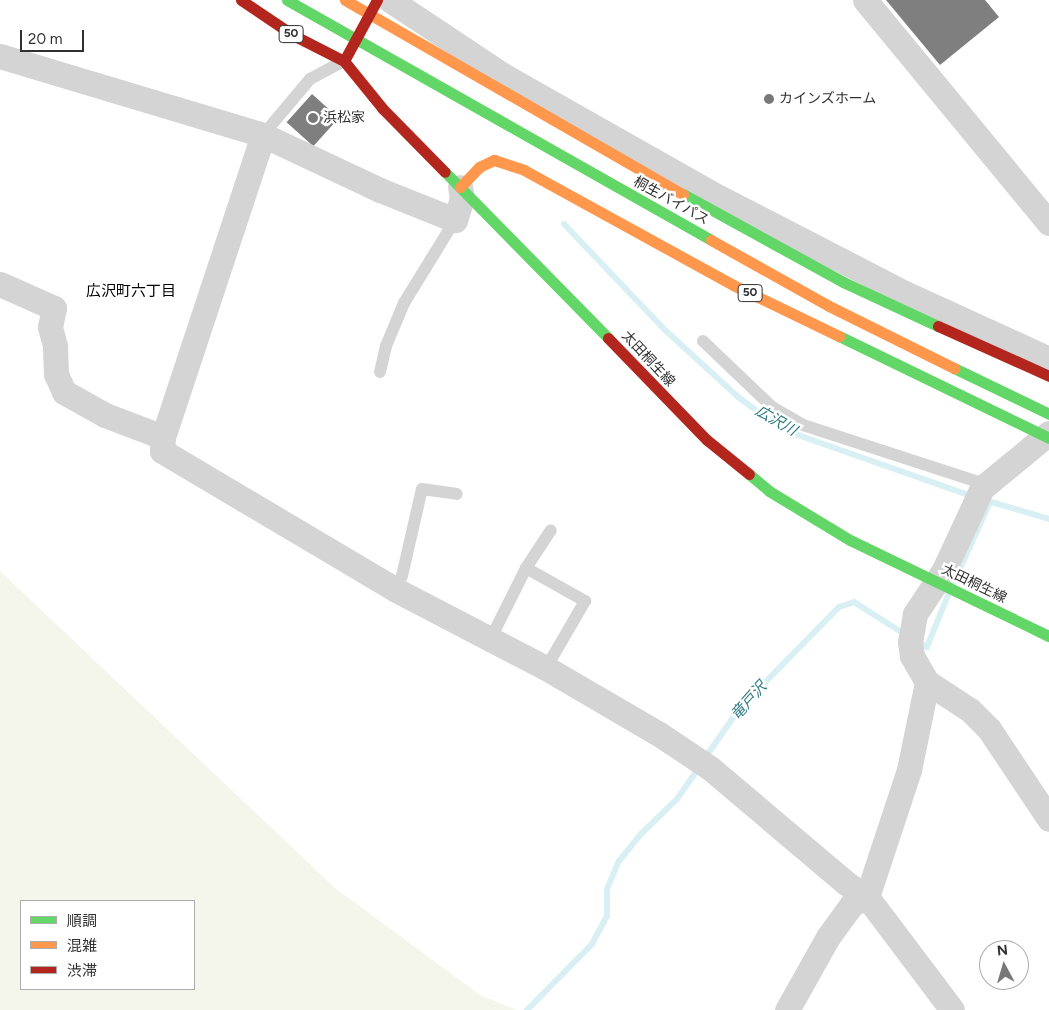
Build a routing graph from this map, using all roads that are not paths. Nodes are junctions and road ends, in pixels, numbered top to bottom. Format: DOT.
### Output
graph roads {
  1 [pos="241,0"];
  2 [pos="287,0"];
  3 [pos="345,0"];
  4 [pos="377,0"];
  5 [pos="390,0"];
  6 [pos="865,0"];
  7 [pos="0,56"];
  8 [pos="344,61"];
  9 [pos="263,135"];
  10 [pos="460,187"];
  11 [pos="455,220"];
  12 [pos="1049,223"];
  13 [pos="0,284"];
  14 [pos="703,341"];
  15 [pos="1049,359"];
  16 [pos="380,372"];
  17 [pos="1049,376"];
  18 [pos="1048,430"];
  19 [pos="163,437"];
  20 [pos="981,492"];
  21 [pos="457,494"];
  22 [pos="551,530"];
  23 [pos="526,568"];
  24 [pos="934,581"];
  25 [pos="396,590"];
  26 [pos="1049,636"];
  27 [pos="490,638"];
  28 [pos="546,668"];
  29 [pos="927,682"];
  30 [pos="1049,819"];
  31 [pos="867,897"];
  32 [pos="787,1010"];
  33 [pos="952,1010"];
  1 -- 8 [label="main road, 50"];
  2 -- 18 [label="main road, 桐生バイパス / 50"];
  3 -- 17 [label="main road, 桐生バイパス"];
  4 -- 8 [label="main road"];
  5 -- 15 [label="street"];
  6 -- 12 [label="street"];
  7 -- 9 [label="street"];
  8 -- 9 [label="lane"];
  8 -- 10 [label="main road, 太田桐生線"];
  9 -- 11 [label="street"];
  9 -- 19 [label="street"];
  10 -- 11 [label="street"];
  10 -- 18 [label="main road, 50"];
  10 -- 24 [label="main road, 太田桐生線"];
  11 -- 16 [label="lane"];
  13 -- 19 [label="street"];
  14 -- 20 [label="lane"];
  18 -- 20 [label="street"];
  19 -- 25 [label="street"];
  20 -- 24 [label="street"];
  21 -- 25 [label="lane"];
  22 -- 23 [label="lane"];
  23 -- 27 [label="lane"];
  23 -- 28 [label="lane"];
  24 -- 26 [label="main road, 太田桐生線"];
  24 -- 29 [label="street"];
  25 -- 27 [label="street"];
  27 -- 28 [label="street"];
  28 -- 31 [label="street"];
  29 -- 30 [label="street"];
  29 -- 31 [label="street"];
  31 -- 32 [label="street"];
  31 -- 33 [label="street"];
}
